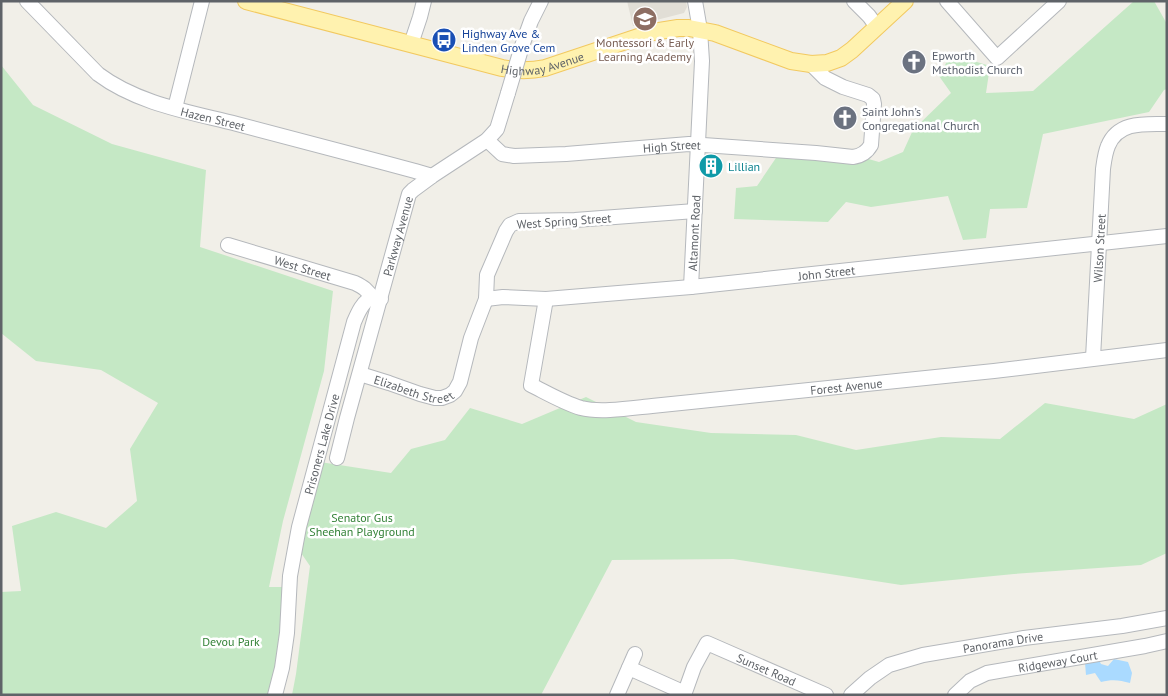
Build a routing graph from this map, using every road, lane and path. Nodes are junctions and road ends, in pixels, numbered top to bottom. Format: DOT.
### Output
graph roads {
  1 [pos="27,1"];
  2 [pos="202,1"];
  3 [pos="246,1"];
  4 [pos="424,1"];
  5 [pos="542,1"];
  6 [pos="695,1"];
  7 [pos="854,1"];
  8 [pos="905,1"];
  9 [pos="947,1"];
  10 [pos="1060,1"];
  11 [pos="877,27"];
  12 [pos="700,30"];
  13 [pos="411,44"];
  14 [pos="811,64"];
  15 [pos="175,108"];
  16 [pos="1167,124"];
  17 [pos="487,140"];
  18 [pos="698,145"];
  19 [pos="432,176"];
  20 [pos="694,210"];
  21 [pos="1167,236"];
  22 [pos="1099,242"];
  23 [pos="228,245"];
  24 [pos="691,287"];
  25 [pos="377,298"];
  26 [pos="486,299"];
  27 [pos="546,299"];
  28 [pos="1167,350"];
  29 [pos="1093,358"];
  30 [pos="360,374"];
  31 [pos="460,382"];
  32 [pos="337,458"];
  33 [pos="1167,618"];
  34 [pos="1167,641"];
  35 [pos="635,654"];
  36 [pos="629,668"];
  37 [pos="685,694"];
  38 [pos="955,694"];
  39 [pos="275,695"];
  40 [pos="617,695"];
  41 [pos="826,695"];
  42 [pos="851,695"];
  1 -- 15 [label="street, Hazen Street"];
  2 -- 15 [label="street"];
  3 -- 13 [label="main road, Highway Avenue"];
  4 -- 13 [label="street"];
  5 -- 17 [label="street, Parkway Avenue, bridge"];
  6 -- 12 [label="street, Altamont Road"];
  7 -- 11 [label="street"];
  8 -- 11 [label="main road, Highway Avenue"];
  9 -- 10 [label="street"];
  11 -- 14 [label="main road, Highway Avenue"];
  12 -- 13 [label="main road, Highway Avenue"];
  12 -- 14 [label="main road, Highway Avenue"];
  12 -- 18 [label="street, Altamont Road"];
  14 -- 18 [label="street, High Street"];
  15 -- 19 [label="street, Hazen Street"];
  16 -- 22 [label="street, Wilson Street"];
  17 -- 18 [label="street, High Street"];
  17 -- 19 [label="street, Parkway Avenue"];
  18 -- 20 [label="street, Altamont Road"];
  19 -- 25 [label="street, Parkway Avenue"];
  20 -- 24 [label="street, Altamont Road"];
  20 -- 26 [label="street, West Spring Street"];
  21 -- 22 [label="street, John Street"];
  22 -- 24 [label="street, John Street"];
  22 -- 29 [label="street, Wilson Street"];
  23 -- 25 [label="street, West Street"];
  24 -- 27 [label="street, John Street"];
  25 -- 30 [label="street, Parkway Avenue"];
  25 -- 39 [label="street, Prisoners Lake Drive"];
  26 -- 27 [label="street, John Street"];
  26 -- 31 [label="street, West Spring Street"];
  27 -- 29 [label="street, Forest Avenue"];
  28 -- 29 [label="street, Forest Avenue"];
  30 -- 31 [label="street, Elizabeth Street"];
  30 -- 32 [label="street, Parkway Avenue"];
  33 -- 42 [label="street, Panorama Drive"];
  34 -- 38 [label="street, Ridgeway Court"];
  35 -- 36 [label="street"];
  36 -- 37 [label="street"];
  36 -- 40 [label="street"];
  37 -- 41 [label="street, Sunset Road"];
}
